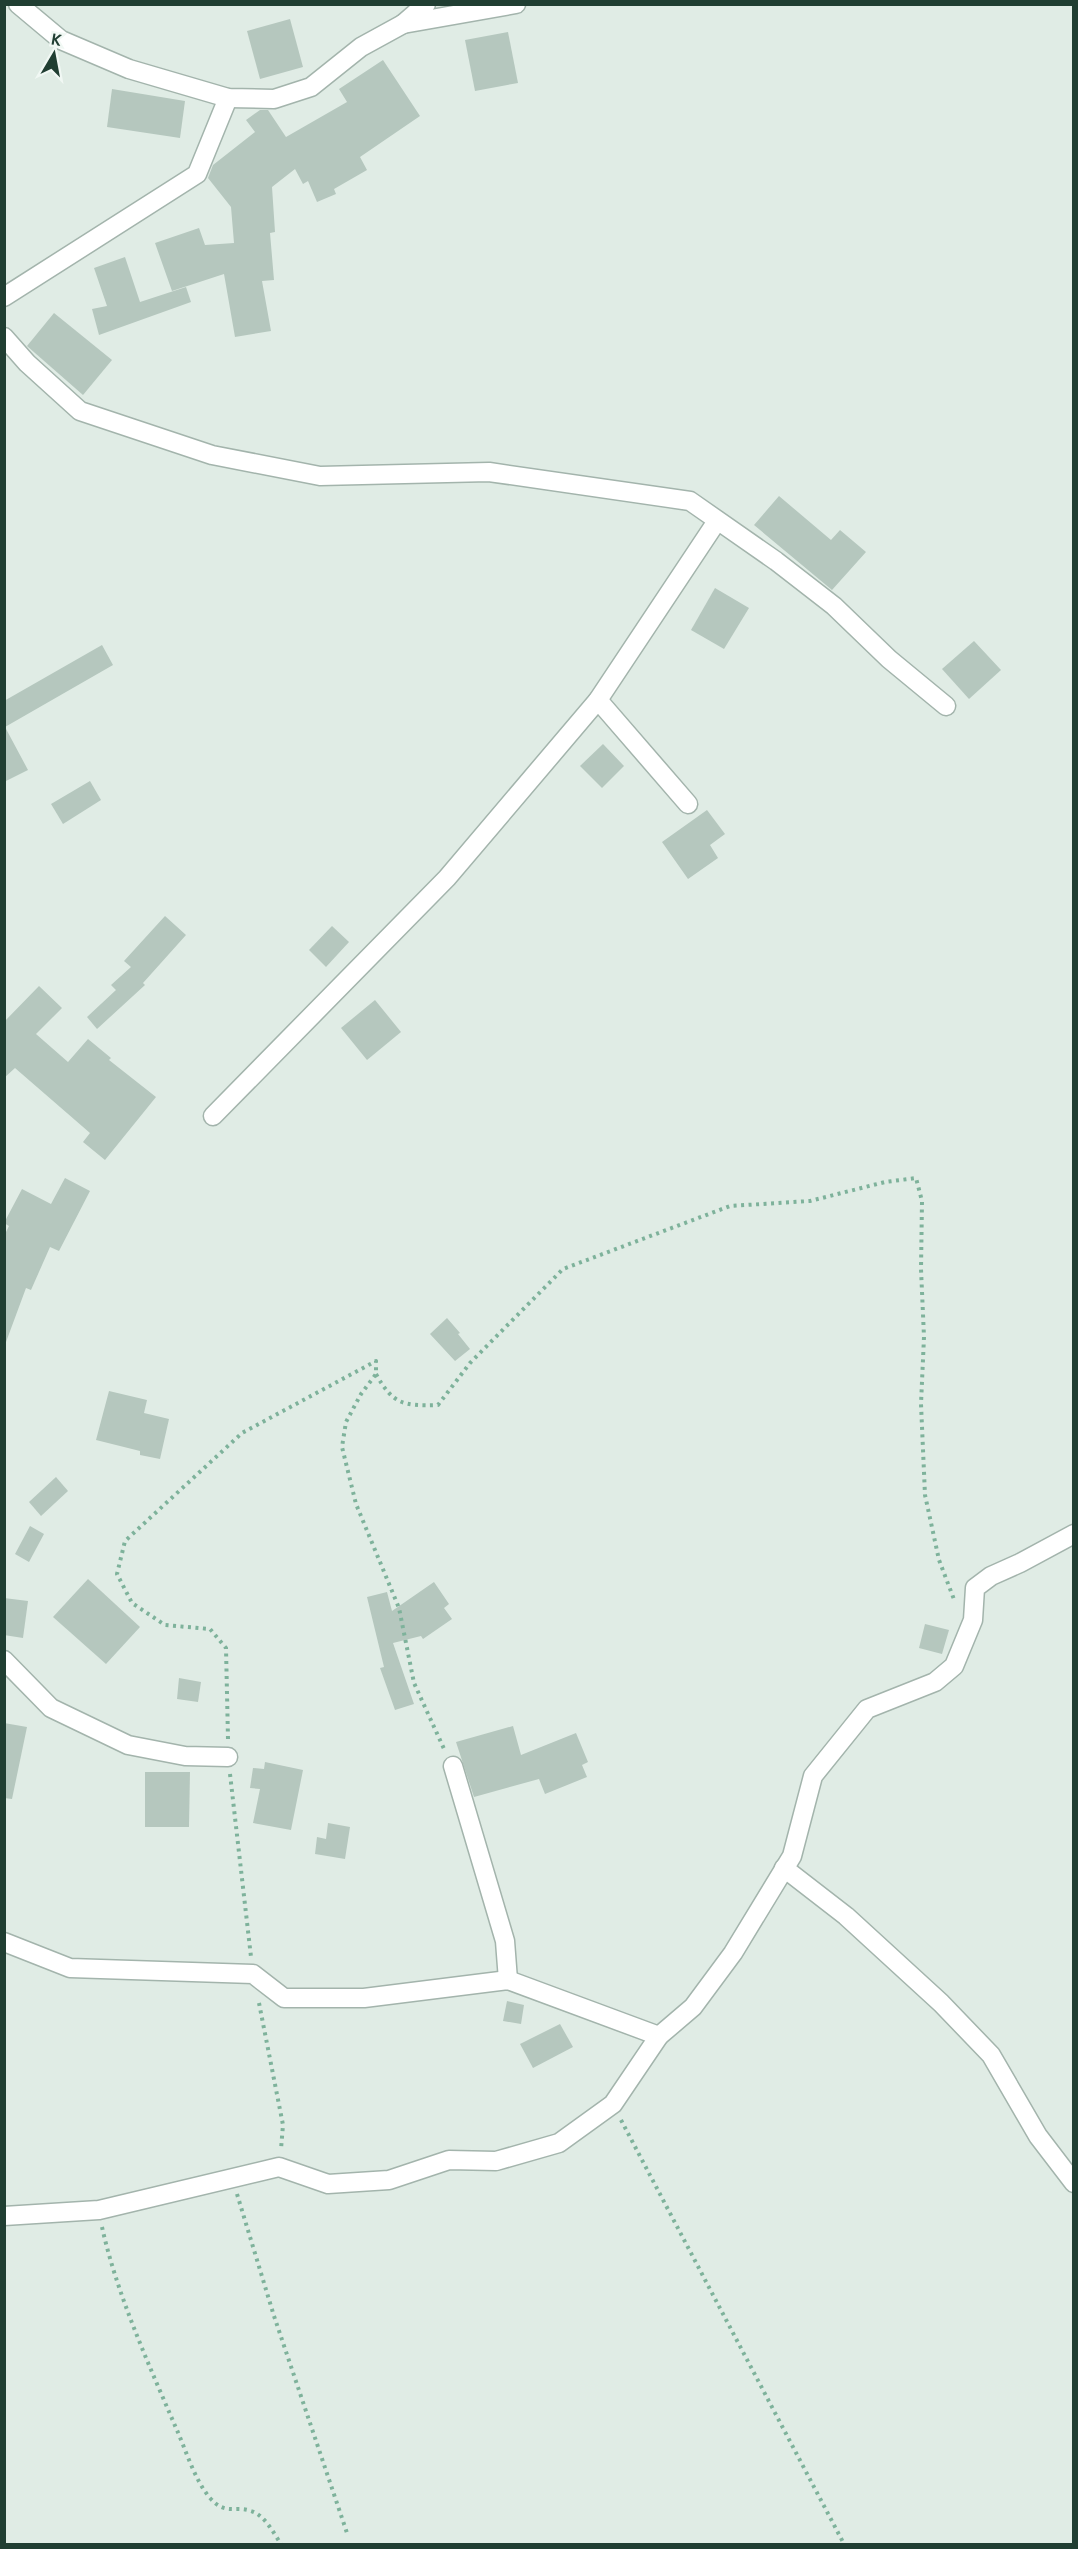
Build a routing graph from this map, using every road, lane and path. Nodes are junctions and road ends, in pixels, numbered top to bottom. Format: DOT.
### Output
graph roads {
  1 [pos="18,4"];
  2 [pos="426,4"];
  3 [pos="516,4"];
  4 [pos="403,24"];
  5 [pos="228,98"];
  6 [pos="4,297"];
  7 [pos="4,337"];
  8 [pos="717,521"];
  9 [pos="598,700"];
  10 [pos="946,706"];
  11 [pos="688,804"];
  12 [pos="213,1116"];
  13 [pos="376,1374"];
  14 [pos="1074,1534"];
  15 [pos="973,1620"];
  16 [pos="4,1660"];
  17 [pos="228,1756"];
  18 [pos="453,1766"];
  19 [pos="784,1868"];
  20 [pos="4,1942"];
  21 [pos="253,1974"];
  22 [pos="508,1980"];
  23 [pos="659,2036"];
  24 [pos="613,2104"];
  25 [pos="279,2167"];
  26 [pos="232,2179"];
  27 [pos="1074,2183"];
  28 [pos="99,2210"];
  29 [pos="4,2216"];
  30 [pos="347,2533"];
  31 [pos="281,2544"];
  32 [pos="844,2544"];
  1 -- 5 [label="street"];
  2 -- 4 [label="street"];
  3 -- 4 [label="street"];
  4 -- 5 [label="street"];
  5 -- 6 [label="street"];
  7 -- 8 [label="street"];
  8 -- 9 [label="street"];
  8 -- 10 [label="street"];
  9 -- 11 [label="street"];
  9 -- 12 [label="street"];
  13 -- 15 [label="path"];
  13 -- 17 [label="path"];
  13 -- 18 [label="path"];
  14 -- 15 [label="street"];
  15 -- 19 [label="street"];
  16 -- 17 [label="street"];
  17 -- 21 [label="path"];
  18 -- 22 [label="street"];
  19 -- 23 [label="street"];
  19 -- 27 [label="street"];
  20 -- 21 [label="street"];
  21 -- 22 [label="street"];
  21 -- 25 [label="path"];
  22 -- 23 [label="street"];
  23 -- 24 [label="street"];
  24 -- 25 [label="street"];
  24 -- 32 [label="path"];
  25 -- 26 [label="street"];
  26 -- 28 [label="street"];
  26 -- 30 [label="path"];
  28 -- 29 [label="street"];
  28 -- 31 [label="path"];
}
